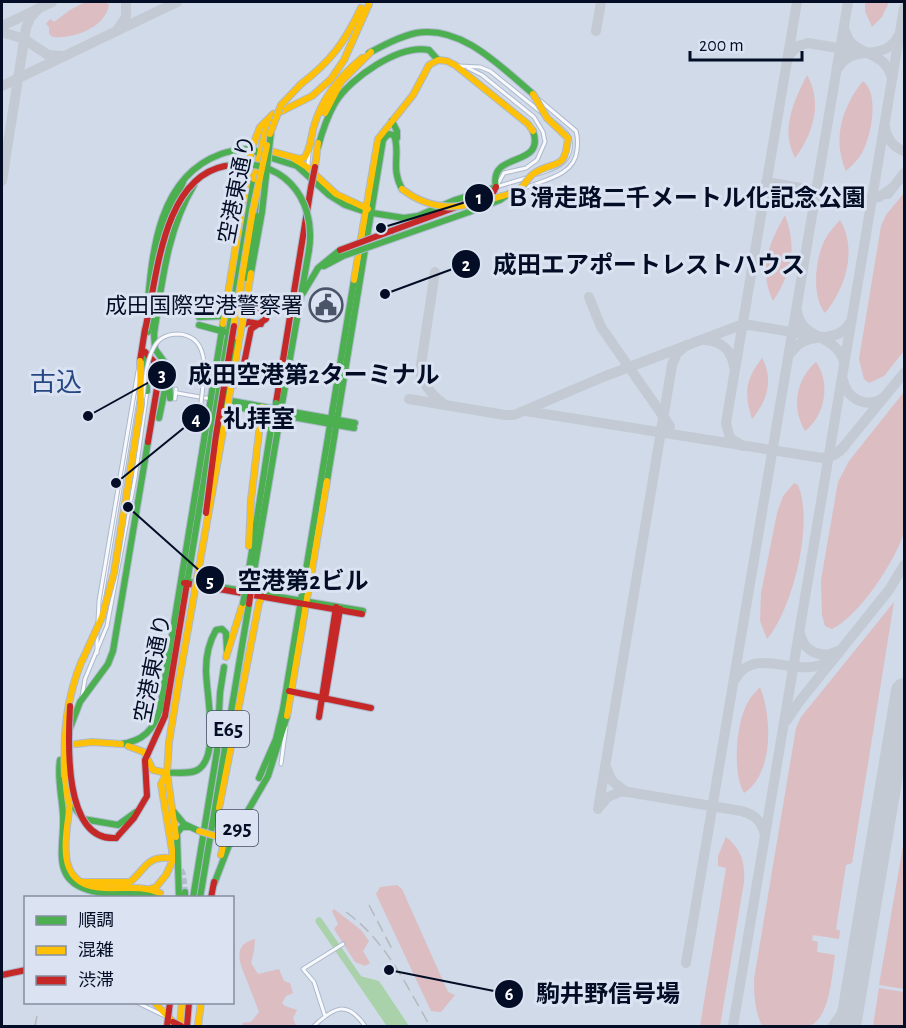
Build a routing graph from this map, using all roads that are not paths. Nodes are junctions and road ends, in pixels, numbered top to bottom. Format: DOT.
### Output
graph roads {
  1 [pos="369,4"];
  2 [pos="362,8"];
  3 [pos="438,60"];
  4 [pos="455,65"];
  5 [pos="464,67"];
  6 [pos="333,90"];
  7 [pos="533,94"];
  8 [pos="292,106"];
  9 [pos="392,121"];
  10 [pos="397,141"];
  11 [pos="318,147"];
  12 [pos="252,148"];
  13 [pos="309,150"];
  14 [pos="259,151"];
  15 [pos="286,155"];
  16 [pos="265,165"];
  17 [pos="307,167"];
  18 [pos="192,171"];
  19 [pos="205,174"];
  20 [pos="307,175"];
  21 [pos="496,187"];
  22 [pos="520,189"];
  23 [pos="510,194"];
  24 [pos="367,210"];
  25 [pos="341,253"];
  26 [pos="161,293"];
  27 [pos="242,305"];
  28 [pos="297,314"];
  29 [pos="200,316"];
  30 [pos="225,316"];
  31 [pos="261,324"];
  32 [pos="199,325"];
  33 [pos="226,330"];
  34 [pos="147,331"];
  35 [pos="145,352"];
  36 [pos="140,361"];
  37 [pos="168,374"];
  38 [pos="137,388"];
  39 [pos="147,391"];
  40 [pos="173,399"];
  41 [pos="215,400"];
  42 [pos="201,403"];
  43 [pos="279,403"];
  44 [pos="141,404"];
  45 [pos="261,410"];
  46 [pos="159,418"];
  47 [pos="276,423"];
  48 [pos="334,423"];
  49 [pos="355,426"];
  50 [pos="212,485"];
  51 [pos="249,559"];
  52 [pos="185,582"];
  53 [pos="250,583"];
  54 [pos="262,597"];
  55 [pos="304,602"];
  56 [pos="246,603"];
  57 [pos="338,608"];
  58 [pos="362,613"];
  59 [pos="98,627"];
  60 [pos="97,654"];
  61 [pos="82,660"];
  62 [pos="224,667"];
  63 [pos="289,691"];
  64 [pos="323,699"];
  65 [pos="80,702"];
  66 [pos="371,708"];
  67 [pos="287,716"];
  68 [pos="319,717"];
  69 [pos="76,744"];
  70 [pos="121,744"];
  71 [pos="148,754"];
  72 [pos="60,760"];
  73 [pos="281,764"];
  74 [pos="167,772"];
  75 [pos="259,778"];
  76 [pos="71,790"];
  77 [pos="140,808"];
  78 [pos="70,823"];
  79 [pos="189,827"];
  80 [pos="62,834"];
  81 [pos="178,850"];
  82 [pos="207,855"];
  83 [pos="169,858"];
  84 [pos="66,860"];
  85 [pos="76,879"];
  86 [pos="214,884"];
  87 [pos="150,889"];
  88 [pos="160,896"];
  89 [pos="161,896"];
  90 [pos="179,896"];
  91 [pos="193,896"];
  92 [pos="200,896"];
  93 [pos="211,896"];
  94 [pos="343,944"];
  95 [pos="24,970"];
  96 [pos="2,975"];
  97 [pos="140,1004"];
  98 [pos="155,1004"];
  99 [pos="170,1004"];
  100 [pos="182,1004"];
  101 [pos="189,1004"];
  102 [pos="201,1004"];
  103 [pos="325,1016"];
  104 [pos="171,1020"];
  105 [pos="168,1026"];
  106 [pos="181,1026"];
  107 [pos="187,1026"];
  108 [pos="198,1026"];
  109 [pos="314,1026"];
  110 [pos="365,1026"];
  1 -- 8 [label="main road"];
  2 -- 16 [label="main road, bridge"];
  3 -- 4 [label="main road"];
  3 -- 9 [label="main road"];
  3 -- 11 [label="main road"];
  4 -- 5 [label="street"];
  4 -- 21 [label="main road"];
  5 -- 21 [label="street"];
  5 -- 21 [label="street"];
  6 -- 7 [label="main road"];
  6 -- 11 [label="main road"];
  6 -- 13 [label="main road"];
  7 -- 22 [label="main road, bridge"];
  7 -- 22 [label="street, bridge"];
  8 -- 12 [label="main road, 空港東通り"];
  8 -- 14 [label="main road, 空港東通り"];
  9 -- 10 [label="main road"];
  9 -- 24 [label="main road"];
  10 -- 23 [label="main road, bridge"];
  10 -- 24 [label="main road"];
  11 -- 43 [label="main road, E65, bridge"];
  12 -- 14 [label="main road"];
  12 -- 18 [label="main road"];
  12 -- 30 [label="main road, 空港東通り"];
  13 -- 15 [label="main road"];
  13 -- 17 [label="street"];
  14 -- 15 [label="main road"];
  14 -- 20 [label="main road"];
  14 -- 33 [label="main road, 空港東通り"];
  15 -- 17 [label="main road"];
  16 -- 27 [label="main road, bridge"];
  16 -- 50 [label="main road, bridge"];
  17 -- 20 [label="street"];
  17 -- 24 [label="main road"];
  18 -- 34 [label="main road"];
  18 -- 34 [label="main road, bridge"];
  19 -- 26 [label="main road, bridge"];
  19 -- 28 [label="main road, bridge"];
  19 -- 34 [label="main road, bridge"];
  20 -- 24 [label="main road"];
  21 -- 24 [label="main road"];
  21 -- 25 [label="main road, bridge"];
  22 -- 23 [label="main road, bridge"];
  23 -- 25 [label="main road, bridge"];
  24 -- 48 [label="main road"];
  25 -- 28 [label="main road"];
  26 -- 34 [label="main road"];
  26 -- 37 [label="main road"];
  27 -- 31 [label="main road"];
  27 -- 50 [label="main road, bridge"];
  28 -- 43 [label="main road, E65"];
  29 -- 30 [label="main road"];
  30 -- 33 [label="main road, 空港東通り"];
  31 -- 31 [label="main road"];
  32 -- 33 [label="main road"];
  33 -- 41 [label="main road, 空港東通り"];
  34 -- 35 [label="main road"];
  34 -- 36 [label="main road"];
  35 -- 38 [label="main road"];
  35 -- 39 [label="main road"];
  35 -- 65 [label="main road"];
  36 -- 44 [label="main road, bridge"];
  36 -- 59 [label="street, bridge"];
  37 -- 40 [label="main road"];
  37 -- 46 [label="main road"];
  38 -- 60 [label="street"];
  39 -- 60 [label="street"];
  40 -- 41 [label="street"];
  41 -- 45 [label="main road"];
  41 -- 52 [label="main road, 空港東通り"];
  42 -- 44 [label="street, bridge"];
  43 -- 47 [label="main road, E65, bridge"];
  44 -- 59 [label="main road, bridge"];
  45 -- 48 [label="main road"];
  45 -- 51 [label="main road"];
  47 -- 51 [label="main road, E65"];
  47 -- 53 [label="main road, E65"];
  48 -- 49 [label="main road"];
  48 -- 55 [label="main road"];
  50 -- 74 [label="main road, bridge"];
  51 -- 53 [label="main road, E65"];
  52 -- 54 [label="main road"];
  52 -- 55 [label="main road"];
  52 -- 70 [label="main road, 空港東通り"];
  52 -- 71 [label="main road, 空港東通り"];
  53 -- 56 [label="main road, E65, bridge"];
  54 -- 55 [label="main road"];
  54 -- 82 [label="main road"];
  55 -- 57 [label="main road"];
  55 -- 63 [label="main road"];
  56 -- 74 [label="main road, E65"];
  56 -- 82 [label="main road, E65"];
  57 -- 58 [label="main road"];
  57 -- 64 [label="main road"];
  59 -- 61 [label="main road, bridge"];
  60 -- 65 [label="street"];
  61 -- 77 [label="main road, bridge"];
  61 -- 78 [label="main road, bridge"];
  62 -- 91 [label="main road, E65"];
  63 -- 64 [label="main road"];
  63 -- 67 [label="main road"];
  63 -- 75 [label="main road"];
  64 -- 66 [label="main road"];
  64 -- 68 [label="main road"];
  65 -- 76 [label="main road"];
  67 -- 73 [label="street"];
  67 -- 86 [label="main road, 295"];
  69 -- 70 [label="main road"];
  70 -- 71 [label="main road"];
  71 -- 74 [label="main road"];
  71 -- 77 [label="main road"];
  72 -- 80 [label="main road"];
  74 -- 79 [label="main road, 295"];
  74 -- 81 [label="main road, 295"];
  74 -- 87 [label="main road"];
  76 -- 77 [label="main road"];
  76 -- 78 [label="main road"];
  78 -- 84 [label="main road"];
  79 -- 81 [label="main road, 295"];
  79 -- 86 [label="main road, 295, bridge"];
  80 -- 84 [label="main road"];
  80 -- 88 [label="main road"];
  81 -- 90 [label="main road, 295"];
  82 -- 92 [label="main road, E65"];
  83 -- 85 [label="main road"];
  84 -- 85 [label="main road"];
  85 -- 87 [label="main road"];
  86 -- 93 [label="main road, 295"];
  87 -- 89 [label="main road"];
  94 -- 103 [label="street"];
  95 -- 96 [label="main road"];
  97 -- 104 [label="street"];
  98 -- 104 [label="main road"];
  99 -- 104 [label="main road"];
  100 -- 106 [label="main road"];
  101 -- 107 [label="main road"];
  102 -- 108 [label="main road"];
  103 -- 109 [label="street"];
  103 -- 110 [label="street"];
  104 -- 105 [label="main road"];
  104 -- 106 [label="main road, bridge"];
}
